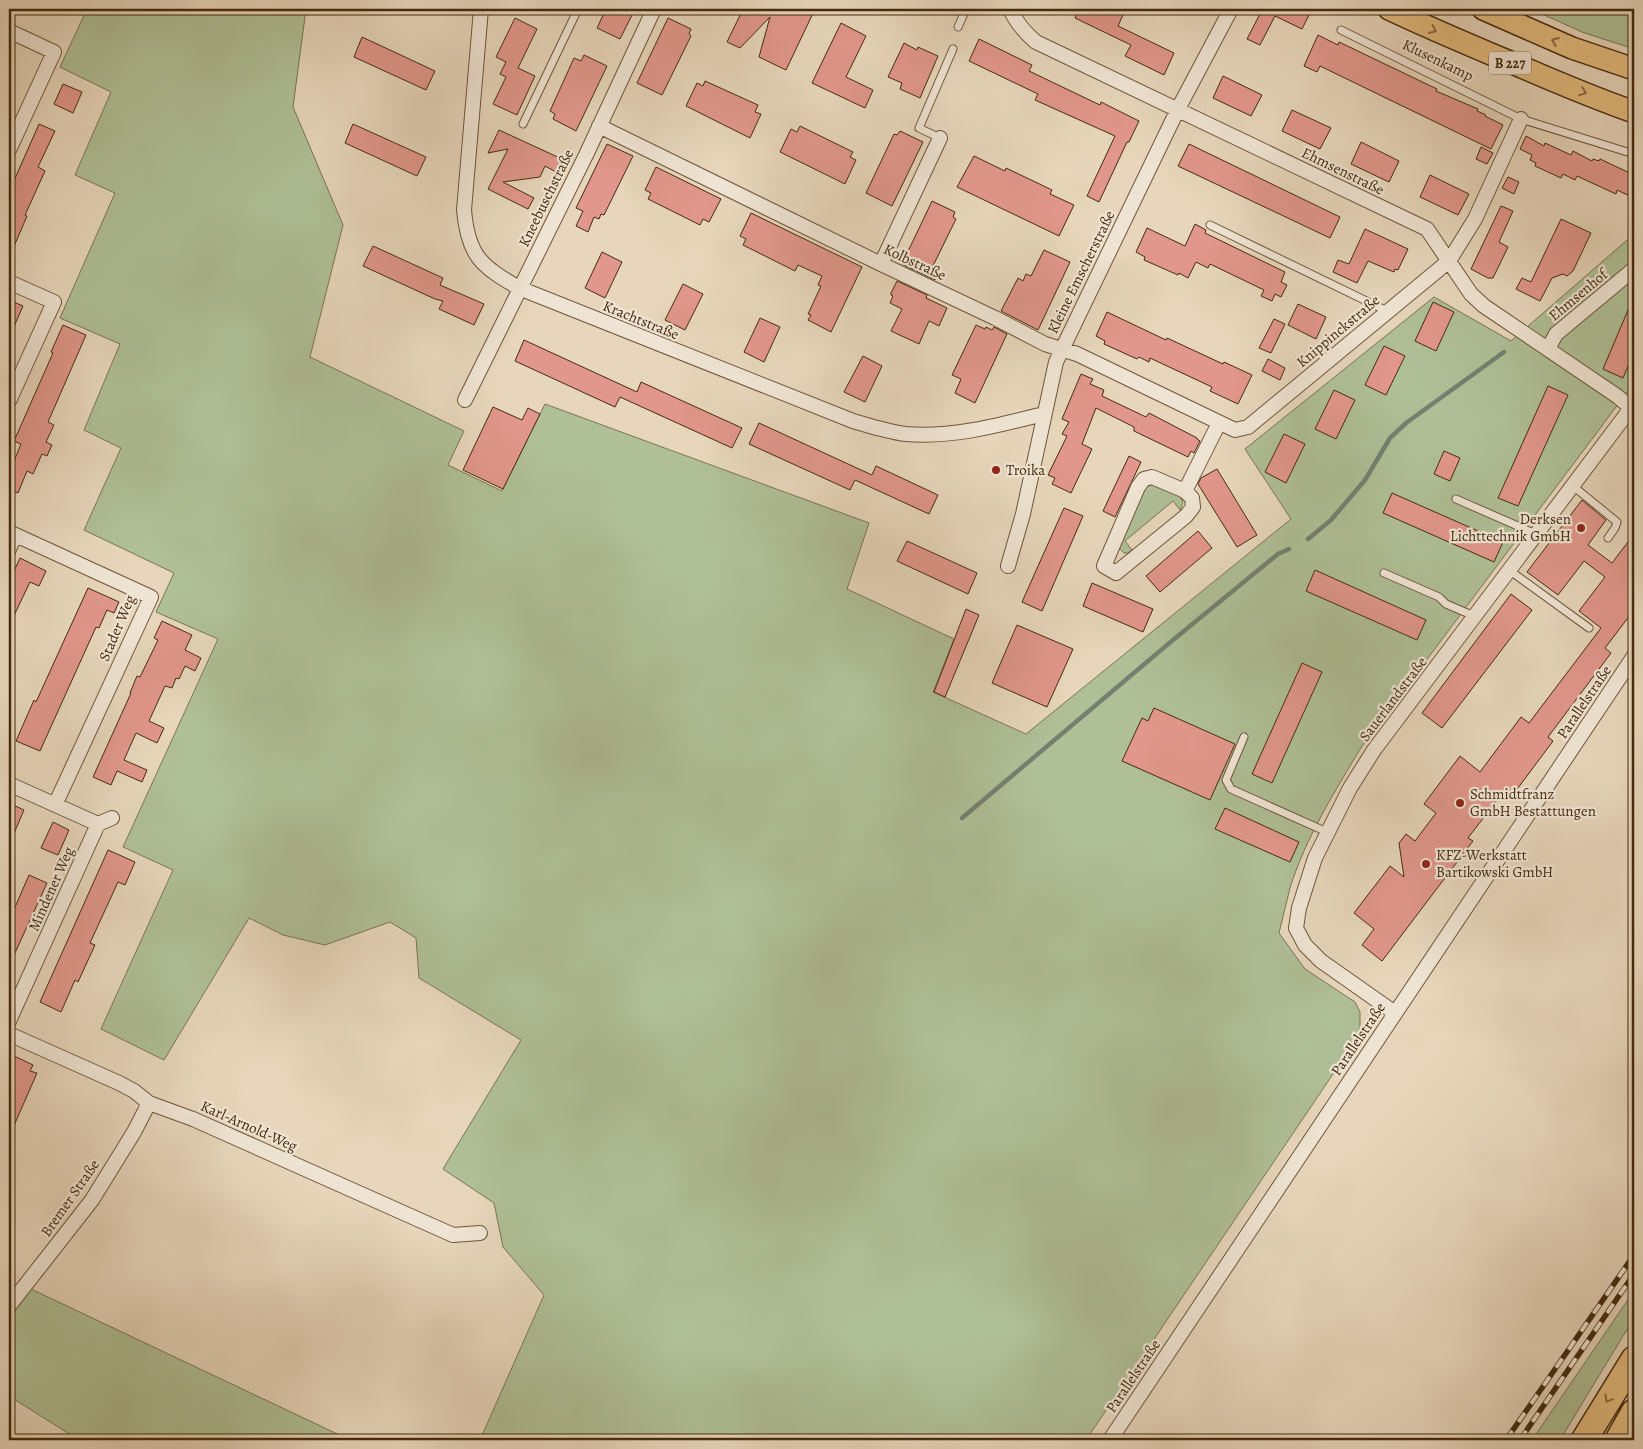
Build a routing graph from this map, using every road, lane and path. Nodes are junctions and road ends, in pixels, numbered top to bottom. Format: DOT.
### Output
graph roads {
  1 [pos="480,9"];
  2 [pos="578,9"];
  3 [pos="654,9"];
  4 [pos="966,9"];
  5 [pos="1010,9"];
  6 [pos="1231,9"];
  7 [pos="1389,9"];
  8 [pos="1483,9"];
  9 [pos="958,27"];
  10 [pos="1341,30"];
  11 [pos="9,31"];
  12 [pos="953,49"];
  13 [pos="1634,69"];
  14 [pos="1178,109"];
  15 [pos="1634,112"];
  16 [pos="1520,119"];
  17 [pos="523,124"];
  18 [pos="599,126"];
  19 [pos="940,138"];
  20 [pos="9,150"];
  21 [pos="1634,154"];
  22 [pos="1210,225"];
  23 [pos="1449,261"];
  24 [pos="881,264"];
  25 [pos="1634,269"];
  26 [pos="9,282"];
  27 [pos="519,288"];
  28 [pos="1387,311"];
  29 [pos="1062,349"];
  30 [pos="1548,349"];
  31 [pos="465,400"];
  32 [pos="9,401"];
  33 [pos="1633,407"];
  34 [pos="1044,414"];
  35 [pos="1219,423"];
  36 [pos="1248,427"];
  37 [pos="1573,486"];
  38 [pos="1185,491"];
  39 [pos="1456,499"];
  40 [pos="12,534"];
  41 [pos="1536,534"];
  42 [pos="1608,538"];
  43 [pos="9,549"];
  44 [pos="1008,566"];
  45 [pos="1510,570"];
  46 [pos="1384,573"];
  47 [pos="1474,616"];
  48 [pos="1589,628"];
  49 [pos="1634,656"];
  50 [pos="1244,736"];
  51 [pos="9,784"];
  52 [pos="55,805"];
  53 [pos="112,818"];
  54 [pos="98,824"];
  55 [pos="1327,832"];
  56 [pos="1395,1013"];
  57 [pos="9,1021"];
  58 [pos="9,1034"];
  59 [pos="149,1103"];
  60 [pos="480,1233"];
  61 [pos="9,1306"];
  62 [pos="1634,1359"];
  63 [pos="1634,1412"];
  64 [pos="1110,1440"];
  65 [pos="1584,1440"];
  66 [pos="1618,1440"];
  1 -- 27 [label="street, Krachtstraße"];
  2 -- 17 [label="lane"];
  3 -- 18 [label="street, Kneebuschstraße"];
  4 -- 9 [label="lane"];
  5 -- 14 [label="street, Ehmsenstraße"];
  6 -- 14 [label="street, Kleine Emscherstraße"];
  7 -- 15 [label="main road, B 227, one-way"];
  13 -- 8 [label="main road, B 227, one-way"];
  10 -- 16 [label="lane, Klusenkamp"];
  11 -- 20 [label="street"];
  12 -- 19 [label="lane"];
  14 -- 23 [label="street, Ehmsenstraße"];
  14 -- 29 [label="street, Kleine Emscherstraße"];
  16 -- 21 [label="lane, Klusenkamp"];
  16 -- 23 [label="street"];
  18 -- 24 [label="street, Kolbstraße"];
  18 -- 27 [label="street, Kneebuschstraße"];
  19 -- 24 [label="street"];
  22 -- 28 [label="lane"];
  23 -- 28 [label="street, Knippinckstraße"];
  23 -- 30 [label="street, Ehmsenstraße"];
  24 -- 29 [label="street, Kolbstraße"];
  25 -- 30 [label="street, Ehmsenhof"];
  26 -- 32 [label="street"];
  27 -- 31 [label="street, Kneebuschstraße"];
  27 -- 34 [label="street, Krachtstraße"];
  28 -- 36 [label="street, Knippinckstraße"];
  29 -- 34 [label="street, Kleine Emscherstraße"];
  29 -- 35 [label="street, Kolbstraße"];
  30 -- 33 [label="street, Ehmsenstraße"];
  33 -- 37 [label="street, Sauerlandstraße"];
  34 -- 44 [label="street, Kleine Emscherstraße"];
  35 -- 36 [label="street, Kolbstraße"];
  35 -- 38 [label="street"];
  37 -- 41 [label="street, Sauerlandstraße"];
  37 -- 42 [label="lane"];
  38 -- 38 [label="street"];
  39 -- 41 [label="lane"];
  40 -- 43 [label="street, Stader Weg"];
  40 -- 52 [label="street, Stader Weg"];
  41 -- 45 [label="street, Sauerlandstraße"];
  45 -- 47 [label="street, Sauerlandstraße"];
  45 -- 48 [label="lane"];
  46 -- 47 [label="lane"];
  47 -- 55 [label="street, Sauerlandstraße"];
  49 -- 56 [label="street, Parallelstraße"];
  50 -- 55 [label="lane"];
  51 -- 52 [label="street"];
  52 -- 54 [label="street"];
  53 -- 54 [label="street"];
  54 -- 57 [label="street, Mindener Weg"];
  55 -- 56 [label="street, Sauerlandstraße"];
  56 -- 64 [label="street, Parallelstraße"];
  58 -- 59 [label="street, Karl-Arnold-Weg"];
  59 -- 60 [label="street, Karl-Arnold-Weg"];
  59 -- 61 [label="street, Bremer Straße"];
  62 -- 65 [label="highway, one-way"];
  63 -- 66 [label="highway"];
}
